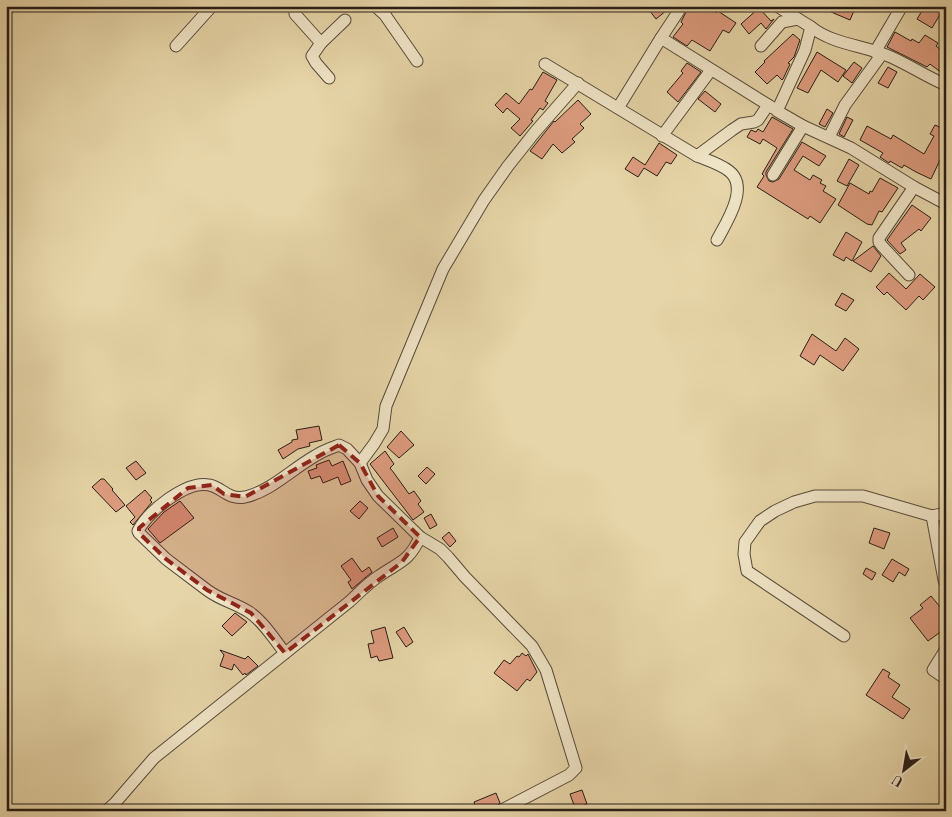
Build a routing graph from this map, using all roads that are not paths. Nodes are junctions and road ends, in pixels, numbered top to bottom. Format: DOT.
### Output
graph roads {
  1 [pos="212,6"];
  2 [pos="298,6"];
  3 [pos="375,6"];
  4 [pos="682,6"];
  5 [pos="777,6"];
  6 [pos="902,6"];
  7 [pos="798,19"];
  8 [pos="345,20"];
  9 [pos="811,27"];
  10 [pos="661,38"];
  11 [pos="321,43"];
  12 [pos="176,46"];
  13 [pos="761,46"];
  14 [pos="879,53"];
  15 [pos="417,61"];
  16 [pos="545,64"];
  17 [pos="711,70"];
  18 [pos="330,78"];
  19 [pos="578,83"];
  20 [pos="946,85"];
  21 [pos="618,108"];
  22 [pos="772,108"];
  23 [pos="803,126"];
  24 [pos="662,136"];
  25 [pos="829,137"];
  26 [pos="697,156"];
  27 [pos="772,175"];
  28 [pos="914,187"];
  29 [pos="946,204"];
  30 [pos="717,240"];
  31 [pos="909,275"];
  32 [pos="360,463"];
  33 [pos="946,514"];
  34 [pos="932,516"];
  35 [pos="420,536"];
  36 [pos="946,584"];
  37 [pos="844,636"];
  38 [pos="946,649"];
  39 [pos="285,653"];
  40 [pos="946,680"];
  41 [pos="114,808"];
  42 [pos="500,811"];
  1 -- 12 [label="street"];
  2 -- 11 [label="street"];
  3 -- 15 [label="street"];
  4 -- 10 [label="street"];
  5 -- 7 [label="street"];
  6 -- 14 [label="street"];
  7 -- 9 [label="street"];
  7 -- 13 [label="street"];
  8 -- 11 [label="street"];
  9 -- 14 [label="street"];
  9 -- 22 [label="street"];
  10 -- 17 [label="street"];
  10 -- 21 [label="street"];
  11 -- 18 [label="street"];
  14 -- 20 [label="street"];
  14 -- 25 [label="street"];
  16 -- 19 [label="street"];
  17 -- 22 [label="street"];
  17 -- 24 [label="street"];
  19 -- 21 [label="street"];
  19 -- 32 [label="street"];
  21 -- 24 [label="street"];
  22 -- 23 [label="street"];
  22 -- 26 [label="street"];
  23 -- 25 [label="street"];
  23 -- 27 [label="street"];
  24 -- 26 [label="street"];
  25 -- 28 [label="street"];
  26 -- 30 [label="street"];
  28 -- 29 [label="street"];
  28 -- 31 [label="street"];
  32 -- 35 [label="street"];
  32 -- 39 [label="street"];
  33 -- 34 [label="street"];
  34 -- 36 [label="street"];
  34 -- 37 [label="street"];
  35 -- 39 [label="street"];
  35 -- 42 [label="street"];
  38 -- 40 [label="street"];
  39 -- 41 [label="street"];
}
